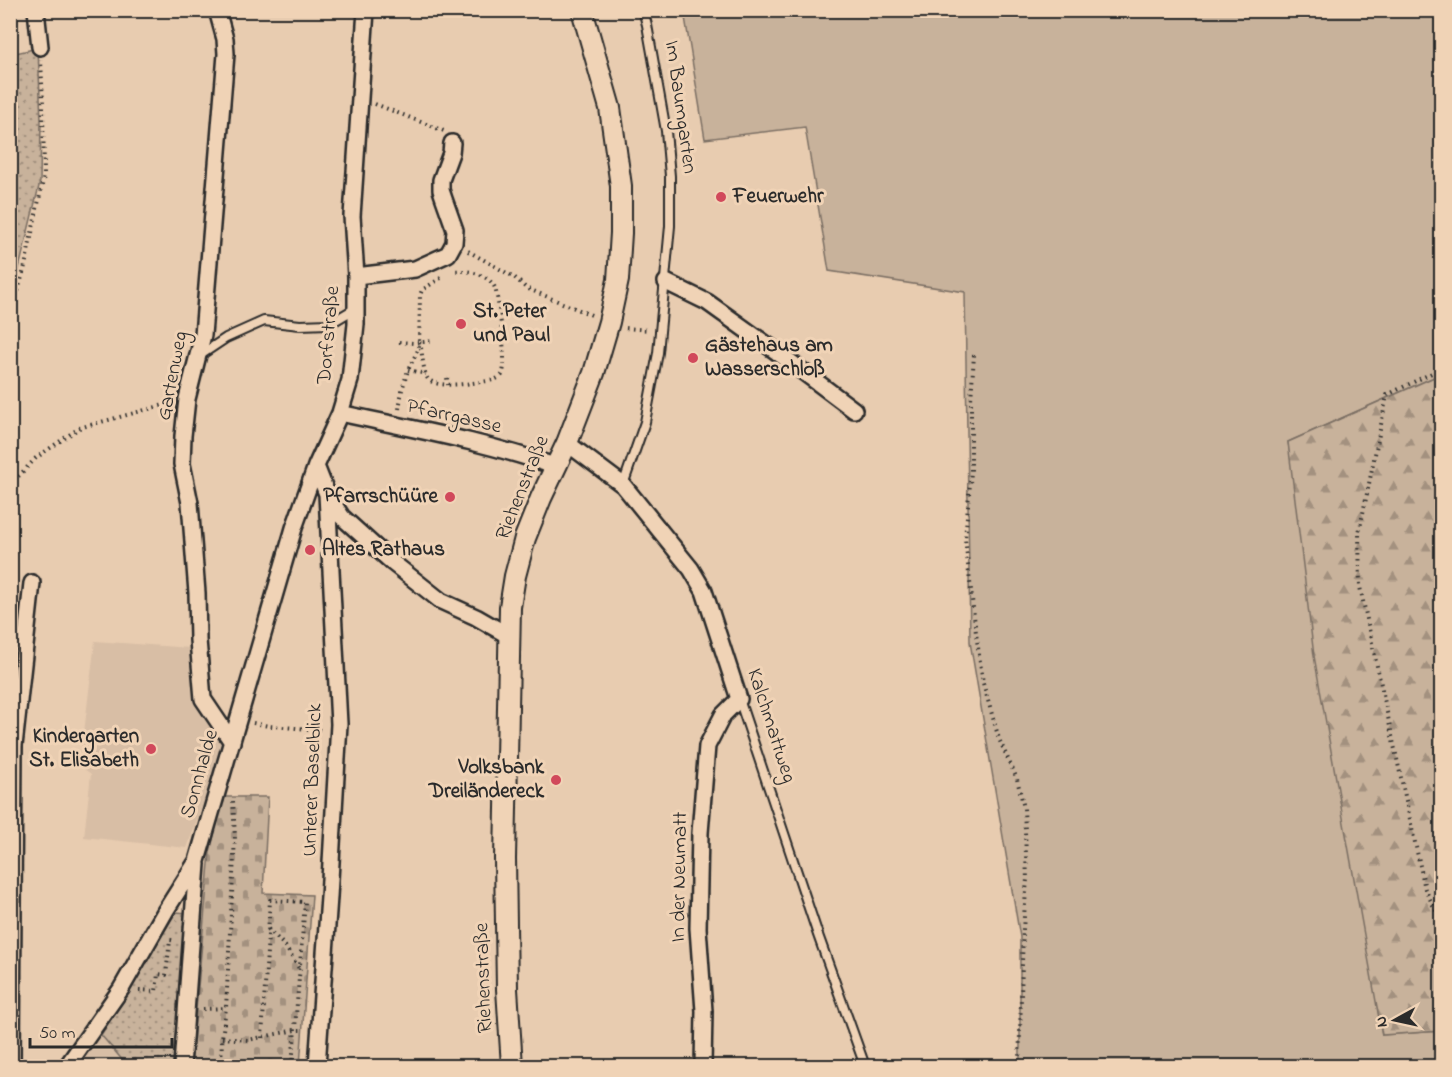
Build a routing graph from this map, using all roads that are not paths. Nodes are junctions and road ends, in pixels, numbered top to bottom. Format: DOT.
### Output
graph roads {
  1 [pos="36,10"];
  2 [pos="217,10"];
  3 [pos="366,10"];
  4 [pos="582,10"];
  5 [pos="643,10"];
  6 [pos="40,47"];
  7 [pos="452,143"];
  8 [pos="356,276"];
  9 [pos="666,282"];
  10 [pos="356,308"];
  11 [pos="198,356"];
  12 [pos="854,410"];
  13 [pos="340,413"];
  14 [pos="567,443"];
  15 [pos="316,466"];
  16 [pos="557,467"];
  17 [pos="623,485"];
  18 [pos="327,494"];
  19 [pos="32,583"];
  20 [pos="509,636"];
  21 [pos="739,699"];
  22 [pos="232,742"];
  23 [pos="197,861"];
  24 [pos="12,1066"];
  25 [pos="67,1066"];
  26 [pos="182,1066"];
  27 [pos="317,1066"];
  28 [pos="512,1066"];
  29 [pos="703,1066"];
  30 [pos="865,1066"];
  1 -- 6 [label="street"];
  2 -- 11 [label="street, Gartenweg"];
  3 -- 8 [label="street, Dorfstraße"];
  4 -- 14 [label="street, Riehenstraße"];
  5 -- 9 [label="lane, Im Baumgarten"];
  7 -- 8 [label="street"];
  8 -- 10 [label="street, Dorfstraße"];
  9 -- 12 [label="street"];
  9 -- 17 [label="lane, Im Baumgarten"];
  10 -- 11 [label="lane"];
  10 -- 13 [label="street, Dorfstraße"];
  11 -- 22 [label="street, Gartenweg"];
  13 -- 15 [label="street, Dorfstraße"];
  13 -- 16 [label="street, Pfarrgasse"];
  14 -- 16 [label="street, Riehenstraße"];
  14 -- 17 [label="street, Kalchmattweg"];
  15 -- 18 [label="street"];
  15 -- 22 [label="street, Sonnhalde"];
  16 -- 20 [label="street, Riehenstraße"];
  17 -- 21 [label="street, Kalchmattweg"];
  18 -- 20 [label="street"];
  18 -- 27 [label="street, Unterer Baselblick"];
  19 -- 24 [label="street"];
  20 -- 28 [label="street, Riehenstraße"];
  21 -- 29 [label="street, In der Neumatt"];
  21 -- 30 [label="lane, Kalchmattweg"];
  22 -- 23 [label="street, Sonnhalde"];
  23 -- 25 [label="street, Sonnhalde"];
  23 -- 26 [label="street"];
}
